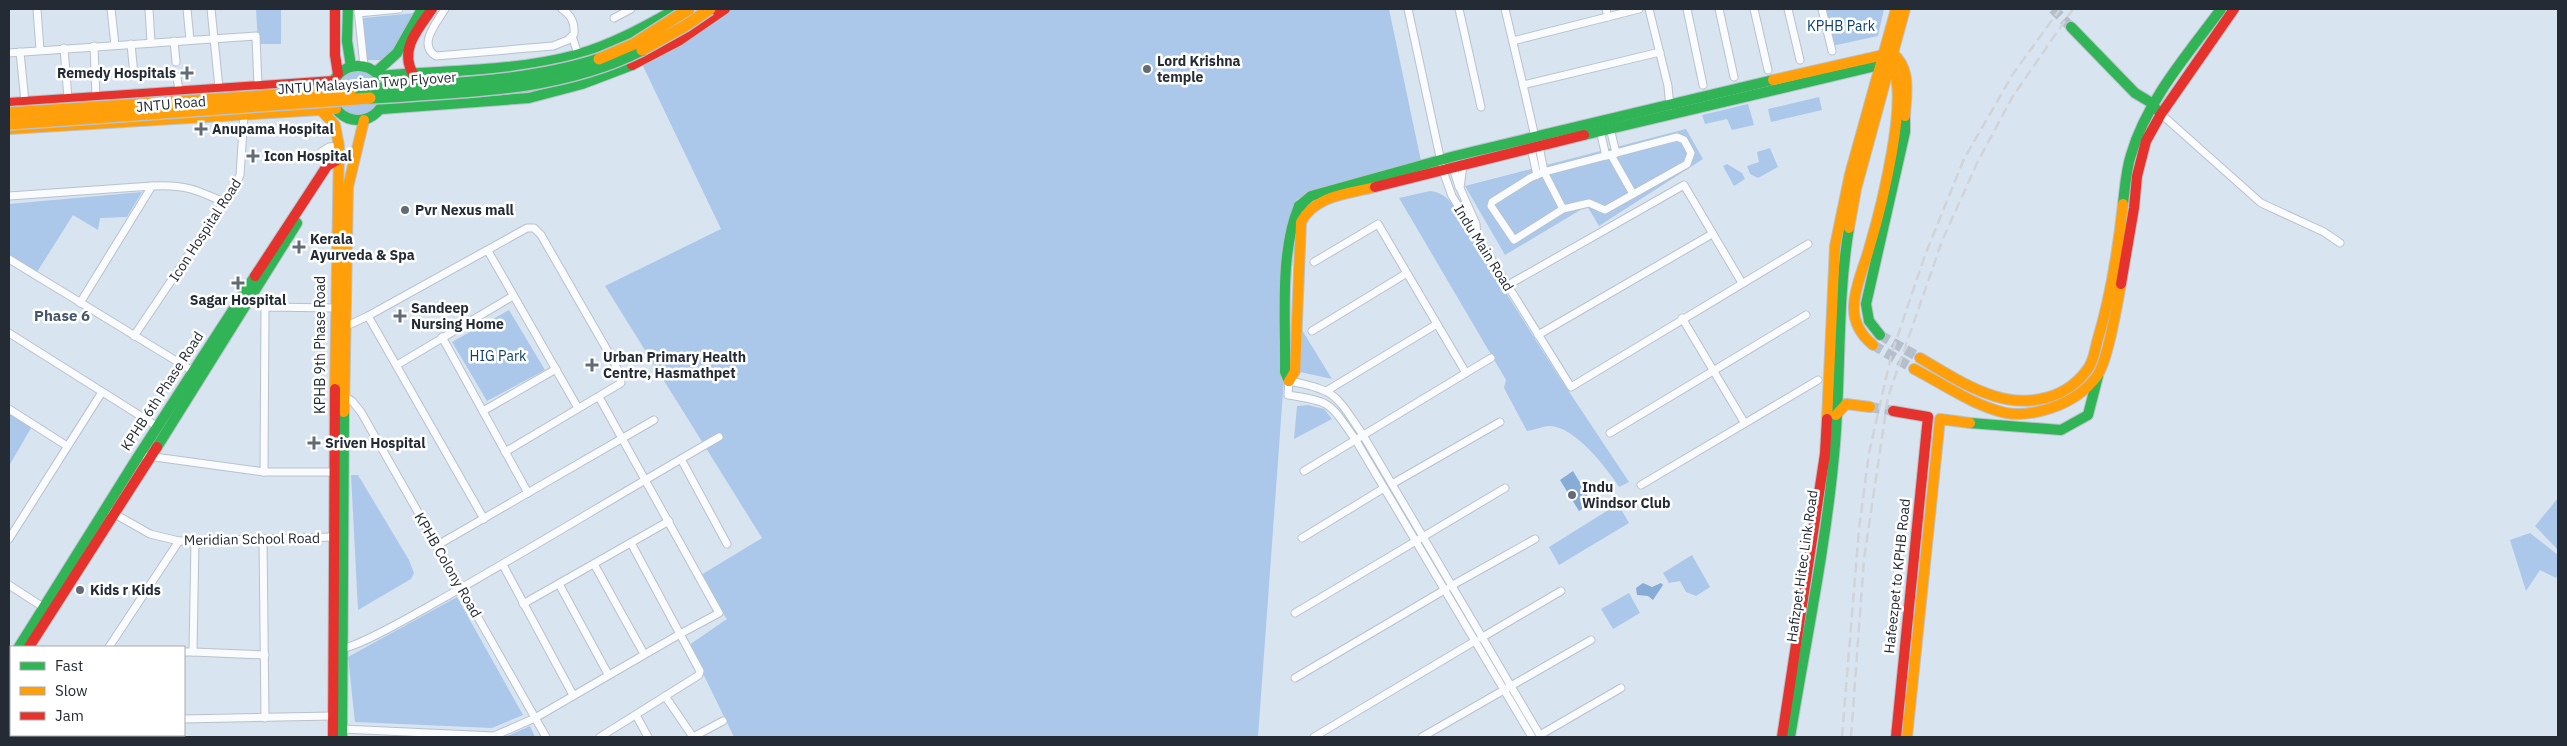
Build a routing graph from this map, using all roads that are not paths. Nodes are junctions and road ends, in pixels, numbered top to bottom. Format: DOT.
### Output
graph roads {
  1 [pos="37,9"];
  2 [pos="111,9"];
  3 [pos="149,9"];
  4 [pos="186,9"];
  5 [pos="211,9"];
  6 [pos="335,9"];
  7 [pos="399,9"];
  8 [pos="428,9"];
  9 [pos="445,9"];
  10 [pos="562,9"];
  11 [pos="631,9"];
  12 [pos="676,9"];
  13 [pos="689,9"];
  14 [pos="710,9"];
  15 [pos="725,9"];
  16 [pos="1408,9"];
  17 [pos="1459,9"];
  18 [pos="1505,9"];
  19 [pos="1606,9"];
  20 [pos="1639,9"];
  21 [pos="1649,9"];
  22 [pos="1687,9"];
  23 [pos="1719,9"];
  24 [pos="1754,9"];
  25 [pos="1788,9"];
  26 [pos="1822,9"];
  27 [pos="1896,9"];
  28 [pos="1905,9"];
  29 [pos="2221,9"];
  30 [pos="2234,9"];
  31 [pos="354,10"];
  32 [pos="1608,17"];
  33 [pos="614,18"];
  34 [pos="418,30"];
  35 [pos="430,36"];
  36 [pos="572,36"];
  37 [pos="213,38"];
  38 [pos="190,40"];
  39 [pos="1513,40"];
  40 [pos="174,41"];
  41 [pos="152,43"];
  42 [pos="131,44"];
  43 [pos="114,45"];
  44 [pos="94,46"];
  45 [pos="64,48"];
  46 [pos="40,50"];
  47 [pos="1832,51"];
  48 [pos="20,52"];
  49 [pos="1660,52"];
  50 [pos="9,53"];
  51 [pos="578,54"];
  52 [pos="436,56"];
  53 [pos="1886,59"];
  54 [pos="1800,60"];
  55 [pos="176,62"];
  56 [pos="351,66"];
  57 [pos="364,66"];
  58 [pos="461,70"];
  59 [pos="1768,70"];
  60 [pos="435,73"];
  61 [pos="378,74"];
  62 [pos="413,74"];
  63 [pos="134,75"];
  64 [pos="178,77"];
  65 [pos="1734,77"];
  66 [pos="336,78"];
  67 [pos="1523,85"];
  68 [pos="1703,85"];
  69 [pos="258,87"];
  70 [pos="219,88"];
  71 [pos="2138,90"];
  72 [pos="179,91"];
  73 [pos="2162,93"];
  74 [pos="110,97"];
  75 [pos="96,98"];
  76 [pos="68,100"];
  77 [pos="9,102"];
  78 [pos="25,102"];
  79 [pos="464,102"];
  80 [pos="1481,107"];
  81 [pos="2155,107"];
  82 [pos="336,109"];
  83 [pos="381,109"];
  84 [pos="1670,109"];
  85 [pos="321,110"];
  86 [pos="9,113"];
  87 [pos="244,114"];
  88 [pos="364,120"];
  89 [pos="9,124"];
  90 [pos="111,124"];
  91 [pos="9,130"];
  92 [pos="1605,130"];
  93 [pos="1535,144"];
  94 [pos="339,146"];
  95 [pos="321,152"];
  96 [pos="1611,155"];
  97 [pos="339,159"];
  98 [pos="1440,159"];
  99 [pos="1453,168"];
  100 [pos="1540,174"];
  101 [pos="337,179"];
  102 [pos="152,186"];
  103 [pos="1460,188"];
  104 [pos="1633,194"];
  105 [pos="9,196"];
  106 [pos="226,203"];
  107 [pos="1303,208"];
  108 [pos="1563,209"];
  109 [pos="2125,229"];
  110 [pos="1712,234"];
  111 [pos="1477,236"];
  112 [pos="2340,242"];
  113 [pos="1808,244"];
  114 [pos="488,251"];
  115 [pos="9,259"];
  116 [pos="1314,262"];
  117 [pos="1407,273"];
  118 [pos="1742,283"];
  119 [pos="1508,285"];
  120 [pos="514,296"];
  121 [pos="245,300"];
  122 [pos="80,304"];
  123 [pos="265,308"];
  124 [pos="335,308"];
  125 [pos="1806,315"];
  126 [pos="368,316"];
  127 [pos="1682,318"];
  128 [pos="344,324"];
  129 [pos="1437,324"];
  130 [pos="1312,331"];
  131 [pos="9,333"];
  132 [pos="1538,335"];
  133 [pos="1880,335"];
  134 [pos="134,336"];
  135 [pos="442,337"];
  136 [pos="1873,344"];
  137 [pos="1491,358"];
  138 [pos="1920,358"];
  139 [pos="397,365"];
  140 [pos="556,369"];
  141 [pos="1914,369"];
  142 [pos="1714,370"];
  143 [pos="197,373"];
  144 [pos="1466,373"];
  145 [pos="2098,375"];
  146 [pos="1291,378"];
  147 [pos="1818,380"];
  148 [pos="1328,390"];
  149 [pos="102,392"];
  150 [pos="345,397"];
  151 [pos="599,397"];
  152 [pos="1870,407"];
  153 [pos="578,408"];
  154 [pos="9,409"];
  155 [pos="483,411"];
  156 [pos="1894,411"];
  157 [pos="1836,415"];
  158 [pos="1934,418"];
  159 [pos="654,420"];
  160 [pos="1500,422"];
  161 [pos="1744,422"];
  162 [pos="158,427"];
  163 [pos="1610,433"];
  164 [pos="1363,435"];
  165 [pos="622,438"];
  166 [pos="719,438"];
  167 [pos="1355,440"];
  168 [pos="67,446"];
  169 [pos="505,452"];
  170 [pos="145,456"];
  171 [pos="681,459"];
  172 [pos="1304,471"];
  173 [pos="264,472"];
  174 [pos="334,472"];
  175 [pos="645,479"];
  176 [pos="1392,484"];
  177 [pos="1641,485"];
  178 [pos="1384,488"];
  179 [pos="1505,488"];
  180 [pos="528,493"];
  181 [pos="111,512"];
  182 [pos="484,519"];
  183 [pos="669,521"];
  184 [pos="334,537"];
  185 [pos="1418,537"];
  186 [pos="264,538"];
  187 [pos="1302,538"];
  188 [pos="9,539"];
  189 [pos="1535,539"];
  190 [pos="179,540"];
  191 [pos="195,540"];
  192 [pos="631,543"];
  193 [pos="727,544"];
  194 [pos="436,546"];
  195 [pos="594,564"];
  196 [pos="503,565"];
  197 [pos="559,584"];
  198 [pos="9,585"];
  199 [pos="461,588"];
  200 [pos="1449,588"];
  201 [pos="1562,591"];
  202 [pos="523,604"];
  203 [pos="48,610"];
  204 [pos="1295,613"];
  205 [pos="680,634"];
  206 [pos="1478,639"];
  207 [pos="1591,640"];
  208 [pos="20,646"];
  209 [pos="30,646"];
  210 [pos="110,646"];
  211 [pos="338,649"];
  212 [pos="185,652"];
  213 [pos="192,652"];
  214 [pos="265,654"];
  215 [pos="644,654"];
  216 [pos="608,674"];
  217 [pos="1295,678"];
  218 [pos="1507,688"];
  219 [pos="1621,688"];
  220 [pos="572,695"];
  221 [pos="664,696"];
  222 [pos="636,715"];
  223 [pos="333,716"];
  224 [pos="265,718"];
  225 [pos="535,718"];
  226 [pos="185,719"];
  227 [pos="723,721"];
  228 [pos="342,733"];
  229 [pos="333,737"];
  230 [pos="546,737"];
  231 [pos="601,737"];
  232 [pos="648,737"];
  233 [pos="693,737"];
  234 [pos="1314,737"];
  235 [pos="1422,737"];
  236 [pos="1538,737"];
  237 [pos="1782,737"];
  238 [pos="1790,737"];
  239 [pos="1896,737"];
  240 [pos="1907,737"];
  1 -- 46 [label="street"];
  2 -- 43 [label="street"];
  3 -- 41 [label="street"];
  4 -- 38 [label="street"];
  5 -- 37 [label="street"];
  6 -- 66 [label="street"];
  7 -- 31 [label="street"];
  8 -- 34 [label="street"];
  8 -- 61 [label="street"];
  9 -- 35 [label="street"];
  10 -- 36 [label="street"];
  11 -- 33 [label="street"];
  12 -- 51 [label="street"];
  13 -- 86 [label="street, JNTU Malaysian Twp Flyover, bridge"];
  14 -- 89 [label="street, JNTU Malaysian Twp Flyover, bridge"];
  15 -- 79 [label="street"];
  16 -- 98 [label="street, Indu Main Road"];
  17 -- 80 [label="street"];
  18 -- 39 [label="street"];
  19 -- 32 [label="street"];
  20 -- 32 [label="street"];
  21 -- 49 [label="street"];
  22 -- 68 [label="street"];
  23 -- 65 [label="street"];
  24 -- 59 [label="street"];
  25 -- 54 [label="street"];
  26 -- 47 [label="street"];
  27 -- 53 [label="street"];
  28 -- 53 [label="street"];
  29 -- 73 [label="street"];
  30 -- 81 [label="street"];
  31 -- 56 [label="street"];
  31 -- 57 [label="street"];
  32 -- 39 [label="street"];
  34 -- 35 [label="street"];
  34 -- 62 [label="street"];
  35 -- 52 [label="street"];
  36 -- 51 [label="street"];
  36 -- 52 [label="street"];
  37 -- 38 [label="street"];
  37 -- 69 [label="street"];
  37 -- 70 [label="street"];
  38 -- 40 [label="street"];
  39 -- 67 [label="street"];
  40 -- 41 [label="street"];
  40 -- 55 [label="street"];
  41 -- 42 [label="street"];
  42 -- 43 [label="street"];
  42 -- 63 [label="street"];
  43 -- 44 [label="street"];
  44 -- 45 [label="street"];
  44 -- 75 [label="street"];
  45 -- 46 [label="street"];
  45 -- 76 [label="street"];
  46 -- 48 [label="street"];
  48 -- 50 [label="street"];
  48 -- 78 [label="street"];
  49 -- 67 [label="street"];
  49 -- 84 [label="street"];
  51 -- 58 [label="street"];
  52 -- 60 [label="street"];
  53 -- 84 [label="street"];
  53 -- 133 [label="street"];
  53 -- 136 [label="street"];
  53 -- 157 [label="street, Hafizpet Hitec Link Road"];
  53 -- 237 [label="street"];
  56 -- 57 [label="street"];
  56 -- 66 [label="street"];
  57 -- 61 [label="street"];
  58 -- 60 [label="street"];
  58 -- 79 [label="street"];
  60 -- 62 [label="street"];
  61 -- 62 [label="street"];
  61 -- 83 [label="street"];
  64 -- 72 [label="street"];
  66 -- 69 [label="street, JNTU Road"];
  66 -- 82 [label="street"];
  67 -- 93 [label="street"];
  69 -- 70 [label="street, JNTU Road"];
  70 -- 72 [label="street, JNTU Road"];
  71 -- 73 [label="street"];
  71 -- 81 [label="street"];
  71 -- 81 [label="street"];
  72 -- 74 [label="street, JNTU Road"];
  73 -- 81 [label="street"];
  74 -- 75 [label="street, JNTU Road"];
  74 -- 90 [label="street"];
  75 -- 76 [label="street, JNTU Road"];
  76 -- 78 [label="street, JNTU Road"];
  77 -- 78 [label="street, JNTU Road"];
  79 -- 83 [label="street"];
  81 -- 109 [label="street"];
  81 -- 112 [label="street"];
  82 -- 85 [label="street, JNTU Road"];
  82 -- 88 [label="street"];
  83 -- 88 [label="street"];
  84 -- 92 [label="street"];
  84 -- 93 [label="street"];
  85 -- 87 [label="street, JNTU Road"];
  85 -- 94 [label="street, KPHB 9th Phase Road"];
  87 -- 90 [label="street, JNTU Road"];
  87 -- 106 [label="street, Icon Hospital Road"];
  88 -- 128 [label="street, KPHB 9th Phase Road"];
  90 -- 91 [label="street, JNTU Road"];
  92 -- 93 [label="street"];
  92 -- 96 [label="street"];
  92 -- 96 [label="street"];
  93 -- 98 [label="street"];
  93 -- 99 [label="street"];
  93 -- 100 [label="street"];
  94 -- 95 [label="street"];
  94 -- 97 [label="street, KPHB 9th Phase Road"];
  96 -- 100 [label="street"];
  96 -- 104 [label="street"];
  96 -- 104 [label="street"];
  97 -- 101 [label="street, KPHB 9th Phase Road"];
  97 -- 121 [label="street, KPHB 6th Phase Road"];
  98 -- 99 [label="street, Indu Main Road"];
  98 -- 107 [label="street"];
  99 -- 103 [label="street"];
  99 -- 103 [label="street"];
  99 -- 107 [label="street"];
  99 -- 111 [label="street, Indu Main Road"];
  100 -- 108 [label="street"];
  100 -- 108 [label="street"];
  101 -- 121 [label="street, KPHB 6th Phase Road"];
  101 -- 124 [label="street, KPHB 9th Phase Road"];
  102 -- 105 [label="street"];
  102 -- 106 [label="street"];
  102 -- 122 [label="street"];
  103 -- 111 [label="street"];
  104 -- 108 [label="street"];
  106 -- 134 [label="street, Icon Hospital Road"];
  107 -- 146 [label="street"];
  109 -- 138 [label="street"];
  109 -- 145 [label="street"];
  110 -- 118 [label="street"];
  110 -- 119 [label="street"];
  110 -- 132 [label="street"];
  111 -- 119 [label="street, Indu Main Road"];
  113 -- 118 [label="street"];
  114 -- 120 [label="street"];
  114 -- 126 [label="street"];
  114 -- 151 [label="street"];
  115 -- 122 [label="street"];
  116 -- 117 [label="street"];
  117 -- 129 [label="street"];
  117 -- 130 [label="street"];
  118 -- 127 [label="street"];
  119 -- 132 [label="street, Indu Main Road"];
  120 -- 135 [label="street"];
  120 -- 140 [label="street"];
  121 -- 123 [label="street"];
  121 -- 143 [label="street, KPHB 6th Phase Road"];
  122 -- 134 [label="street"];
  123 -- 124 [label="street"];
  123 -- 173 [label="street"];
  124 -- 174 [label="street, KPHB 9th Phase Road"];
  125 -- 142 [label="street"];
  126 -- 128 [label="street"];
  126 -- 139 [label="street"];
  127 -- 132 [label="street, Indu Main Road"];
  127 -- 142 [label="street"];
  128 -- 150 [label="street, KPHB 9th Phase Road"];
  129 -- 144 [label="street"];
  129 -- 148 [label="street"];
  131 -- 149 [label="street"];
  134 -- 143 [label="street"];
  135 -- 139 [label="street"];
  135 -- 155 [label="street"];
  137 -- 144 [label="street"];
  139 -- 182 [label="street"];
  140 -- 153 [label="street"];
  140 -- 155 [label="street"];
  141 -- 145 [label="street"];
  142 -- 161 [label="street"];
  142 -- 163 [label="street"];
  143 -- 162 [label="street, KPHB 6th Phase Road"];
  143 -- 170 [label="street, KPHB 6th Phase Road"];
  144 -- 164 [label="street"];
  145 -- 158 [label="street"];
  146 -- 148 [label="street"];
  146 -- 167 [label="street"];
  147 -- 161 [label="street"];
  148 -- 164 [label="street"];
  149 -- 162 [label="street"];
  149 -- 168 [label="street"];
  150 -- 194 [label="street, KPHB Colony Road"];
  150 -- 211 [label="street, KPHB 9th Phase Road"];
  151 -- 153 [label="street"];
  151 -- 165 [label="street"];
  152 -- 157 [label="street"];
  153 -- 169 [label="street"];
  154 -- 168 [label="street"];
  155 -- 169 [label="street"];
  156 -- 158 [label="street"];
  157 -- 238 [label="street, Hafizpet Hitec Link Road"];
  158 -- 239 [label="street, Hafeezpet to KPHB Road"];
  158 -- 240 [label="street"];
  159 -- 165 [label="street"];
  160 -- 176 [label="street"];
  161 -- 177 [label="street"];
  162 -- 170 [label="street, KPHB 6th Phase Road"];
  164 -- 167 [label="street"];
  164 -- 176 [label="street"];
  165 -- 175 [label="street"];
  165 -- 180 [label="street"];
  166 -- 171 [label="street"];
  167 -- 172 [label="street"];
  167 -- 178 [label="street"];
  168 -- 188 [label="street"];
  169 -- 180 [label="street"];
  170 -- 173 [label="street"];
  170 -- 181 [label="street, KPHB 6th Phase Road"];
  171 -- 175 [label="street"];
  171 -- 193 [label="street"];
  173 -- 174 [label="street"];
  174 -- 184 [label="street, KPHB 9th Phase Road"];
  175 -- 183 [label="street"];
  175 -- 196 [label="street"];
  176 -- 185 [label="street"];
  178 -- 185 [label="street"];
  178 -- 187 [label="street"];
  179 -- 185 [label="street"];
  180 -- 182 [label="street"];
  181 -- 190 [label="street, Meridian School Road"];
  181 -- 203 [label="street, KPHB 6th Phase Road"];
  182 -- 194 [label="street"];
  183 -- 192 [label="street"];
  183 -- 205 [label="street"];
  184 -- 186 [label="street, Meridian School Road"];
  184 -- 211 [label="street, KPHB 9th Phase Road"];
  185 -- 200 [label="street"];
  185 -- 204 [label="street"];
  186 -- 191 [label="street, Meridian School Road"];
  186 -- 214 [label="street"];
  189 -- 200 [label="street"];
  190 -- 191 [label="street, Meridian School Road"];
  190 -- 210 [label="street"];
  191 -- 213 [label="street"];
  192 -- 195 [label="street"];
  192 -- 205 [label="street"];
  194 -- 199 [label="street, KPHB Colony Road"];
  195 -- 197 [label="street"];
  195 -- 215 [label="street"];
  196 -- 199 [label="street"];
  196 -- 202 [label="street"];
  197 -- 202 [label="street"];
  197 -- 216 [label="street"];
  198 -- 203 [label="street"];
  199 -- 211 [label="street"];
  199 -- 225 [label="street, KPHB Colony Road"];
  200 -- 206 [label="street"];
  200 -- 217 [label="street"];
  201 -- 206 [label="street"];
  202 -- 220 [label="street"];
  203 -- 208 [label="street, KPHB 6th Phase Road"];
  203 -- 209 [label="street, KPHB 6th Phase Road"];
  205 -- 215 [label="street"];
  205 -- 221 [label="street"];
  206 -- 218 [label="street"];
  206 -- 234 [label="street"];
  207 -- 218 [label="street"];
  211 -- 223 [label="street, KPHB 9th Phase Road"];
  211 -- 228 [label="street, KPHB 9th Phase Road"];
  212 -- 213 [label="street"];
  213 -- 214 [label="street"];
  214 -- 224 [label="street"];
  215 -- 216 [label="street"];
  216 -- 220 [label="street"];
  218 -- 235 [label="street"];
  218 -- 236 [label="street"];
  219 -- 236 [label="street"];
  220 -- 225 [label="street"];
  221 -- 222 [label="street"];
  221 -- 233 [label="street"];
  222 -- 231 [label="street"];
  222 -- 232 [label="street"];
  223 -- 224 [label="street"];
  223 -- 229 [label="street, KPHB 9th Phase Road"];
  224 -- 226 [label="street"];
  225 -- 228 [label="street"];
  225 -- 230 [label="street, KPHB Colony Road"];
  227 -- 233 [label="street"];
}
